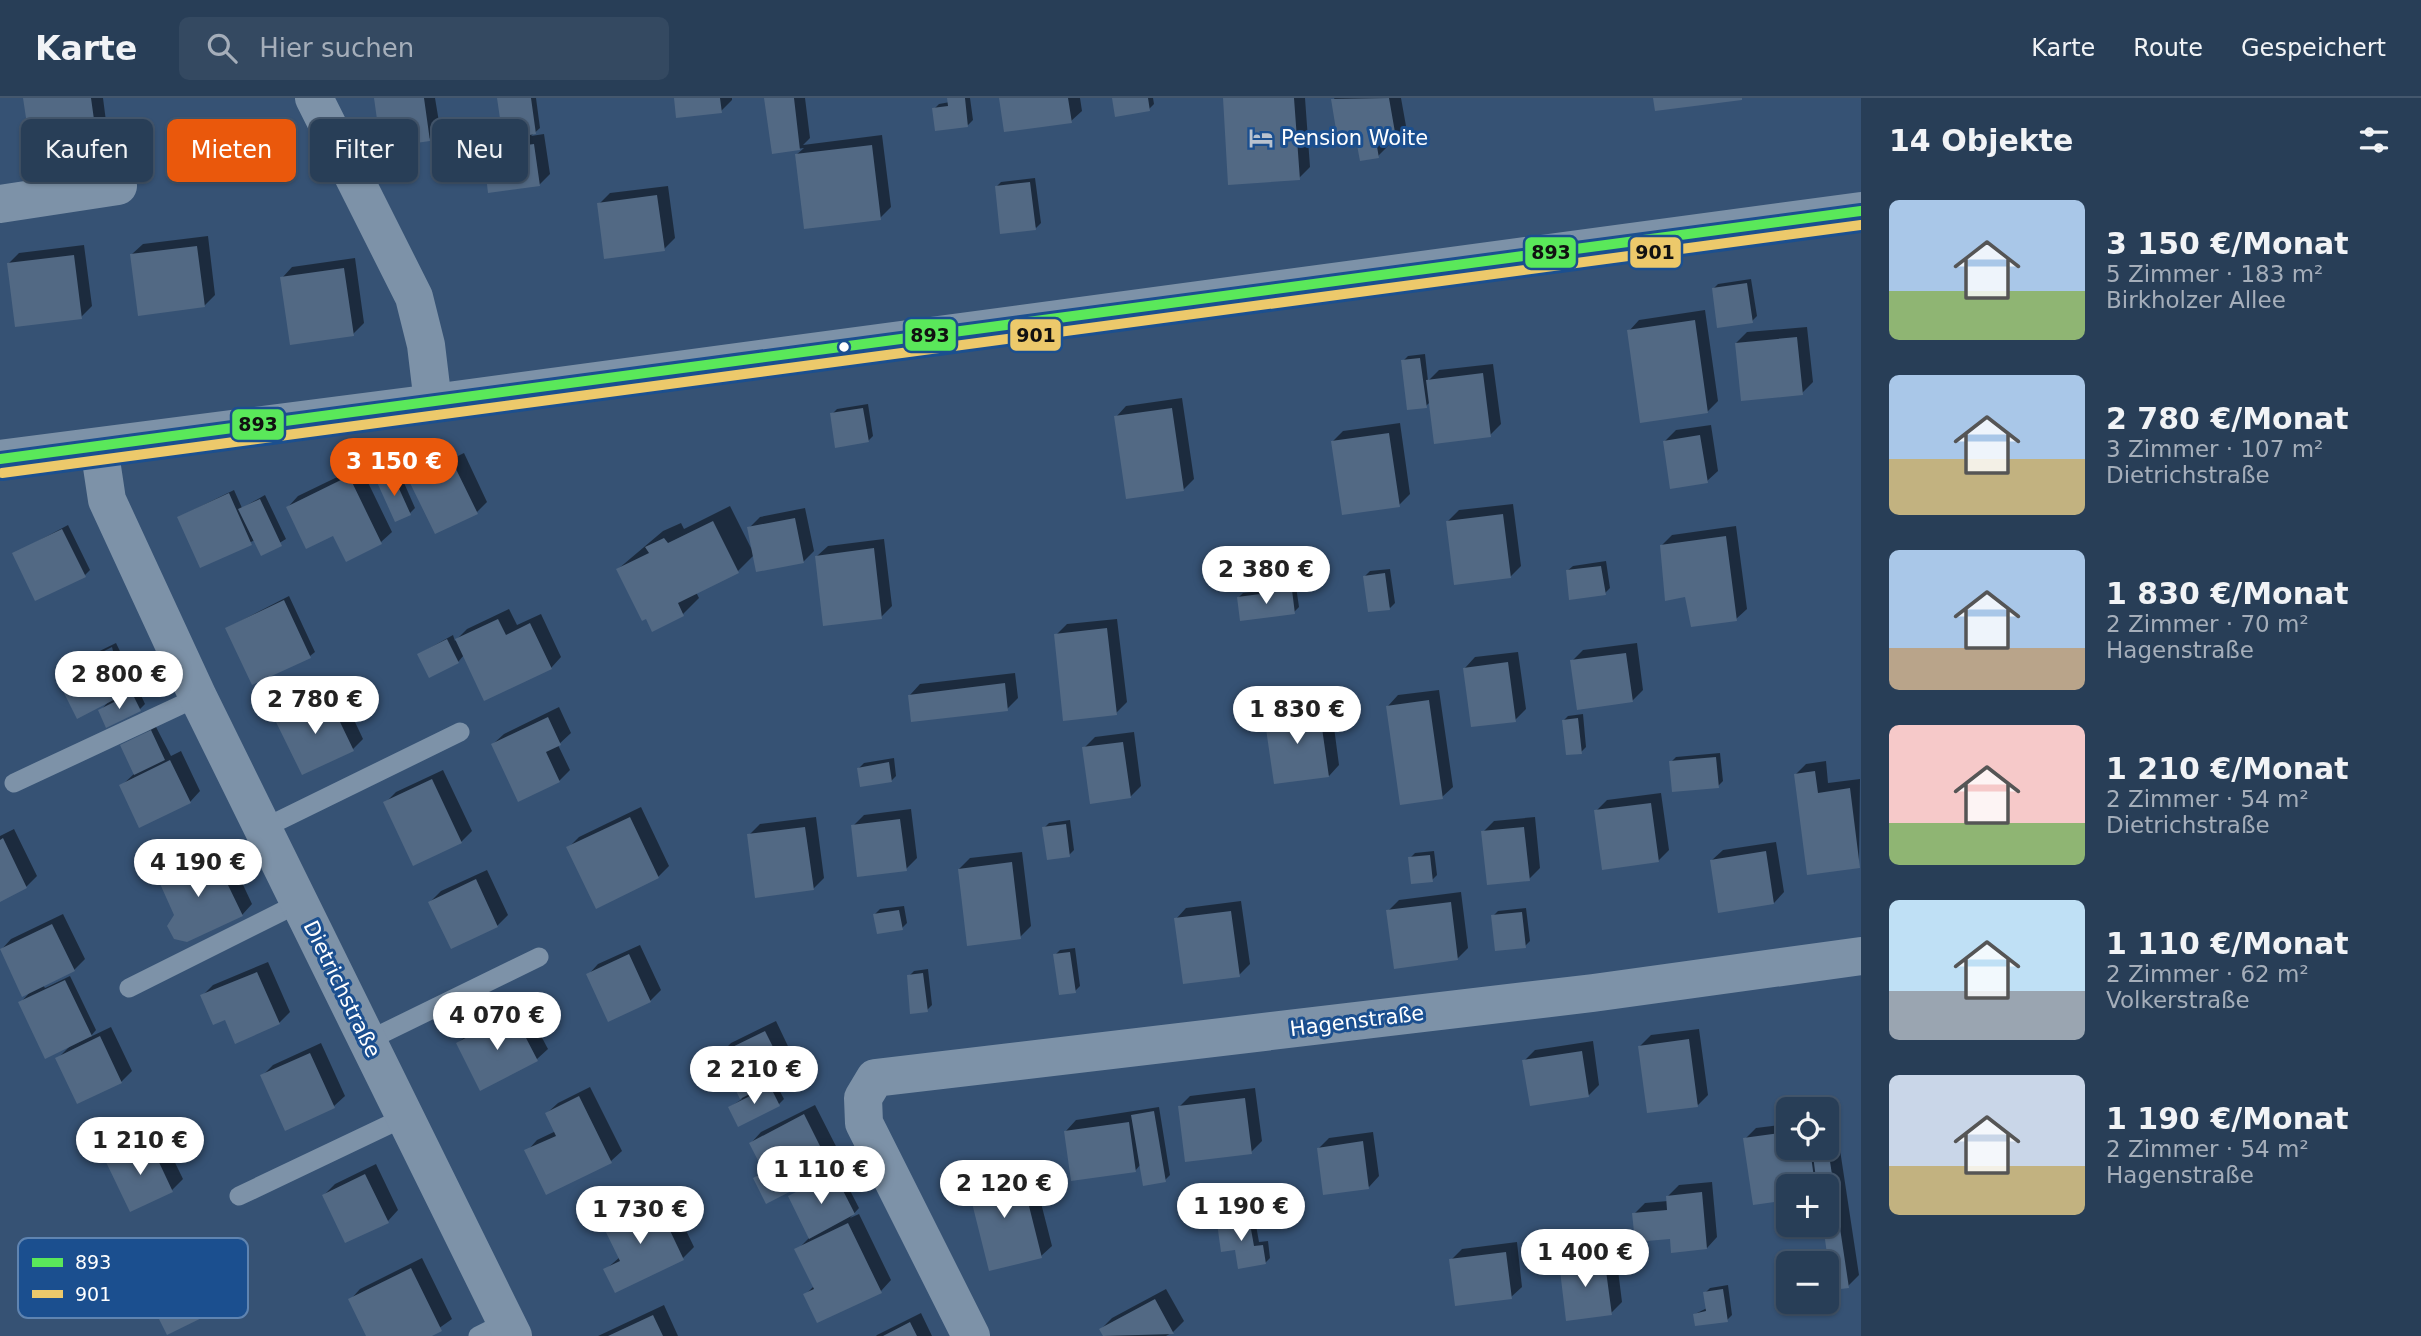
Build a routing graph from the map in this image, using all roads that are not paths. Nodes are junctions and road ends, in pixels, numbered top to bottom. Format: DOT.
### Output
graph roads {
  1 [pos="314,98"];
  2 [pos="118,186"];
  3 [pos="0,204"];
  4 [pos="1861,211"];
  5 [pos="433,403"];
  6 [pos="99,447"];
  7 [pos="0,458"];
  8 [pos="198,697"];
  9 [pos="460,732"];
  10 [pos="14,783"];
  11 [pos="262,829"];
  12 [pos="299,903"];
  13 [pos="1861,956"];
  14 [pos="539,957"];
  15 [pos="130,988"];
  16 [pos="367,1041"];
  17 [pos="405,1117"];
  18 [pos="239,1196"];
  19 [pos="499,1331"];
  20 [pos="971,1336"];
  1 -- 5 [label="street"];
  2 -- 3 [label="street"];
  4 -- 5 [label="street"];
  5 -- 6 [label="street"];
  6 -- 7 [label="street"];
  6 -- 8 [label="street, Dietrichstraße"];
  8 -- 10 [label="lane"];
  8 -- 11 [label="street, Dietrichstraße"];
  9 -- 11 [label="lane"];
  11 -- 12 [label="street, Dietrichstraße"];
  12 -- 15 [label="lane"];
  12 -- 16 [label="street, Dietrichstraße"];
  13 -- 20 [label="street, Hagenstraße"];
  14 -- 16 [label="lane"];
  16 -- 17 [label="street, Dietrichstraße"];
  17 -- 18 [label="lane"];
  17 -- 19 [label="street, Dietrichstraße"];
}
